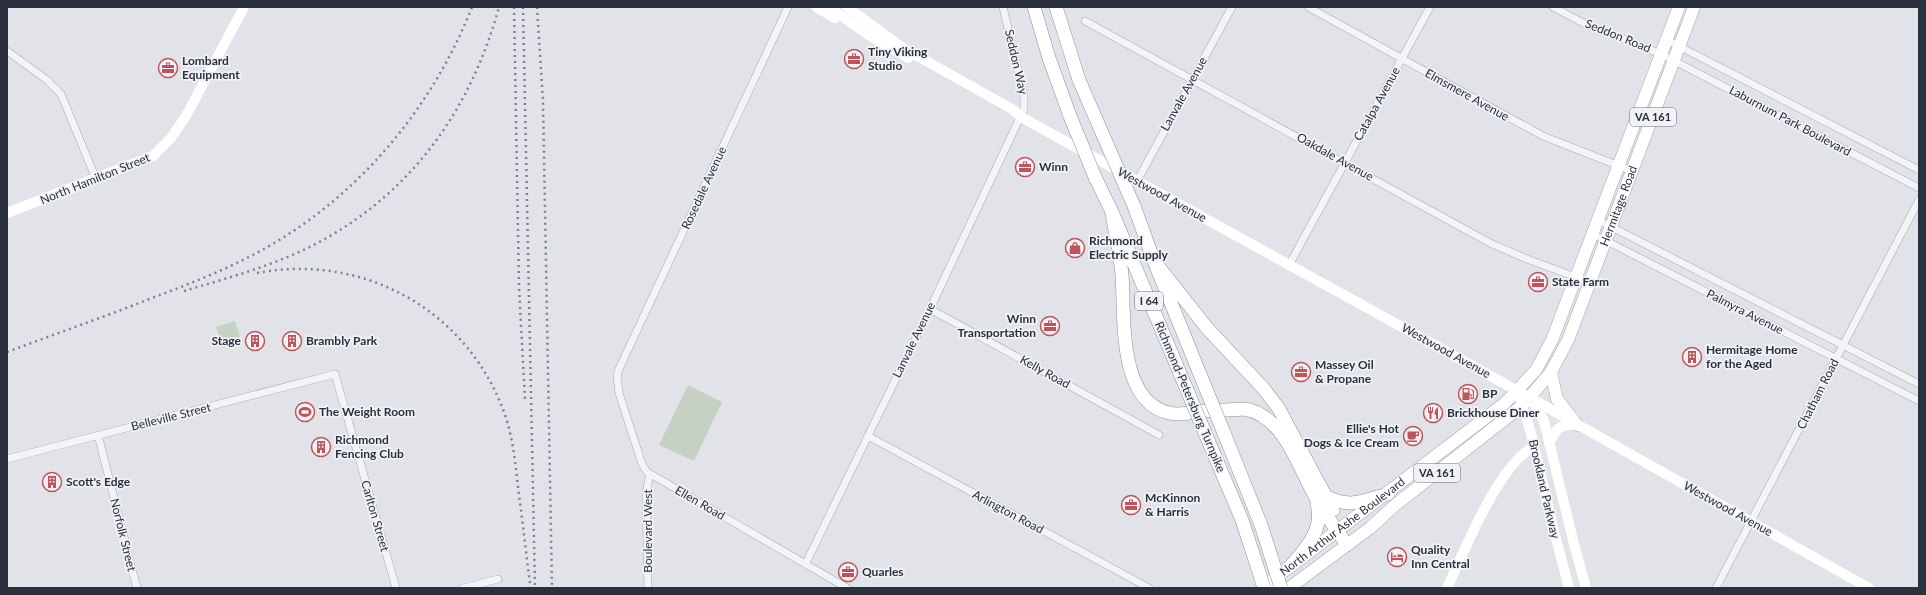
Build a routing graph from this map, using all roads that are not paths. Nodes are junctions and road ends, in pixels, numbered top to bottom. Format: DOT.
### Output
graph roads {
  1 [pos="244,7"];
  2 [pos="788,7"];
  3 [pos="816,7"];
  4 [pos="830,7"];
  5 [pos="847,7"];
  6 [pos="1003,7"];
  7 [pos="1034,7"];
  8 [pos="1056,7"];
  9 [pos="1232,7"];
  10 [pos="1308,7"];
  11 [pos="1430,7"];
  12 [pos="1553,7"];
  13 [pos="1679,7"];
  14 [pos="1694,7"];
  15 [pos="1085,21"];
  16 [pos="867,34"];
  17 [pos="1667,40"];
  18 [pos="1679,46"];
  19 [pos="7,51"];
  20 [pos="1661,54"];
  21 [pos="1402,59"];
  22 [pos="1674,60"];
  23 [pos="1192,78"];
  24 [pos="1021,117"];
  25 [pos="1345,162"];
  26 [pos="1619,166"];
  27 [pos="1919,170"];
  28 [pos="1632,171"];
  29 [pos="96,179"];
  30 [pos="1137,181"];
  31 [pos="1919,188"];
  32 [pos="1919,200"];
  33 [pos="1112,212"];
  34 [pos="7,213"];
  35 [pos="1598,220"];
  36 [pos="1611,226"];
  37 [pos="1593,234"];
  38 [pos="1606,240"];
  39 [pos="1154,261"];
  40 [pos="1289,265"];
  41 [pos="1576,277"];
  42 [pos="1589,282"];
  43 [pos="930,309"];
  44 [pos="1844,346"];
  45 [pos="1836,359"];
  46 [pos="619,369"];
  47 [pos="1551,372"];
  48 [pos="335,374"];
  49 [pos="1919,384"];
  50 [pos="1517,392"];
  51 [pos="1919,401"];
  52 [pos="1526,402"];
  53 [pos="1576,425"];
  54 [pos="98,435"];
  55 [pos="1159,435"];
  56 [pos="868,436"];
  57 [pos="1549,444"];
  58 [pos="1534,447"];
  59 [pos="7,459"];
  60 [pos="650,474"];
  61 [pos="1388,494"];
  62 [pos="1320,497"];
  63 [pos="1752,522"];
  64 [pos="1340,529"];
  65 [pos="1349,543"];
  66 [pos="806,563"];
  67 [pos="1290,567"];
  68 [pos="498,579"];
  69 [pos="137,588"];
  70 [pos="396,588"];
  71 [pos="463,588"];
  72 [pos="648,588"];
  73 [pos="847,588"];
  74 [pos="1149,588"];
  75 [pos="1263,588"];
  76 [pos="1281,588"];
  77 [pos="1290,588"];
  78 [pos="1447,588"];
  79 [pos="1569,588"];
  80 [pos="1586,588"];
  81 [pos="1716,588"];
  82 [pos="1868,588"];
  1 -- 29 [label="main road, North Hamilton Street"];
  2 -- 46 [label="street, Rosedale Avenue"];
  3 -- 16 [label="main road"];
  4 -- 16 [label="main road, Westwood Avenue"];
  5 -- 24 [label="main road, Westwood Avenue"];
  6 -- 24 [label="street, Seddon Way"];
  7 -- 33 [label="highway, Richmond-Petersburg Turnpike / I 64, bridge"];
  8 -- 39 [label="highway, Richmond-Petersburg Turnpike / I 64, bridge"];
  9 -- 23 [label="street, Lanvale Avenue"];
  10 -- 21 [label="street, Elmsmere Avenue"];
  11 -- 21 [label="street, Catalpa Avenue"];
  12 -- 20 [label="street, Seddon Road"];
  13 -- 17 [label="main road, Hermitage Road / VA 161"];
  14 -- 18 [label="main road, Hermitage Road / VA 161"];
  15 -- 23 [label="street, Oakdale Avenue"];
  16 -- 24 [label="main road, Westwood Avenue"];
  17 -- 18 [label="street, Laburnum Park Boulevard"];
  17 -- 20 [label="main road, Hermitage Road / VA 161"];
  18 -- 22 [label="main road, Hermitage Road / VA 161"];
  18 -- 27 [label="street, Laburnum Park Boulevard"];
  19 -- 29 [label="street"];
  20 -- 22 [label="street, Laburnum Park Boulevard"];
  20 -- 26 [label="main road, Hermitage Road / VA 161"];
  21 -- 25 [label="street, Catalpa Avenue"];
  21 -- 26 [label="street, Elmsmere Avenue"];
  22 -- 28 [label="main road, Hermitage Road / VA 161"];
  22 -- 31 [label="street, Laburnum Park Boulevard"];
  23 -- 25 [label="street, Oakdale Avenue"];
  23 -- 30 [label="street, Lanvale Avenue"];
  24 -- 30 [label="main road, Westwood Avenue"];
  24 -- 43 [label="street, Lanvale Avenue"];
  25 -- 40 [label="street, Catalpa Avenue"];
  25 -- 41 [label="street, Oakdale Avenue"];
  26 -- 28 [label="street, Elmsmere Avenue"];
  26 -- 35 [label="main road, Hermitage Road / VA 161"];
  28 -- 36 [label="main road, Hermitage Road / VA 161"];
  29 -- 34 [label="main road, North Hamilton Street"];
  30 -- 40 [label="main road, Westwood Avenue"];
  32 -- 44 [label="street, Chatham Road"];
  33 -- 62 [label="highway"];
  33 -- 75 [label="highway, Richmond-Petersburg Turnpike / I 64, bridge"];
  35 -- 36 [label="street, Palmyra Avenue"];
  35 -- 37 [label="main road, Hermitage Road / VA 161"];
  36 -- 38 [label="main road, Hermitage Road / VA 161"];
  36 -- 44 [label="street, Palmyra Avenue"];
  37 -- 38 [label="street, Palmyra Avenue"];
  37 -- 41 [label="main road, Hermitage Road / VA 161"];
  38 -- 42 [label="main road, Hermitage Road / VA 161"];
  38 -- 45 [label="street, Palmyra Avenue"];
  39 -- 62 [label="highway"];
  39 -- 76 [label="highway, Richmond-Petersburg Turnpike / I 64, bridge"];
  40 -- 50 [label="main road, Westwood Avenue"];
  41 -- 42 [label="street, Oakdale Avenue"];
  41 -- 50 [label="main road, Hermitage Road / VA 161"];
  42 -- 47 [label="main road, Hermitage Road / VA 161"];
  43 -- 55 [label="street, Kelly Road"];
  43 -- 56 [label="street, Lanvale Avenue"];
  44 -- 45 [label="street, Chatham Road"];
  44 -- 49 [label="street, Palmyra Avenue"];
  45 -- 51 [label="street, Palmyra Avenue"];
  45 -- 63 [label="street, Chatham Road"];
  46 -- 60 [label="street, Ellen Road"];
  47 -- 52 [label="main road, Hermitage Road / VA 161"];
  47 -- 53 [label="main road"];
  48 -- 54 [label="street, Belleville Street"];
  48 -- 70 [label="street, Carlton Street"];
  50 -- 52 [label="main road, Brookland Parkway"];
  50 -- 61 [label="main road, North Arthur Ashe Boulevard / VA 161"];
  52 -- 53 [label="main road, Westwood Avenue"];
  52 -- 57 [label="main road, Brookland Parkway"];
  52 -- 58 [label="main road, Brookland Parkway"];
  52 -- 65 [label="main road, North Arthur Ashe Boulevard / VA 161"];
  53 -- 57 [label="main road"];
  53 -- 63 [label="main road, Westwood Avenue"];
  54 -- 59 [label="street, Belleville Street"];
  54 -- 69 [label="street, Norfolk Street"];
  56 -- 66 [label="street, Lanvale Avenue"];
  56 -- 74 [label="street, Arlington Road"];
  57 -- 80 [label="main road, Brookland Parkway"];
  58 -- 78 [label="main road"];
  58 -- 79 [label="main road, Brookland Parkway"];
  60 -- 66 [label="street, Ellen Road"];
  60 -- 72 [label="street, Boulevard West"];
  61 -- 62 [label="highway"];
  61 -- 64 [label="main road, North Arthur Ashe Boulevard / VA 161"];
  62 -- 64 [label="highway"];
  62 -- 67 [label="highway"];
  63 -- 81 [label="street, Chatham Road"];
  63 -- 82 [label="main road, Westwood Avenue"];
  64 -- 65 [label="highway"];
  64 -- 67 [label="main road, North Arthur Ashe Boulevard / VA 161"];
  65 -- 77 [label="main road, North Arthur Ashe Boulevard / VA 161"];
  66 -- 73 [label="street, Ellen Road"];
  67 -- 75 [label="main road, North Arthur Ashe Boulevard / VA 161"];
  68 -- 71 [label="street"];
}
